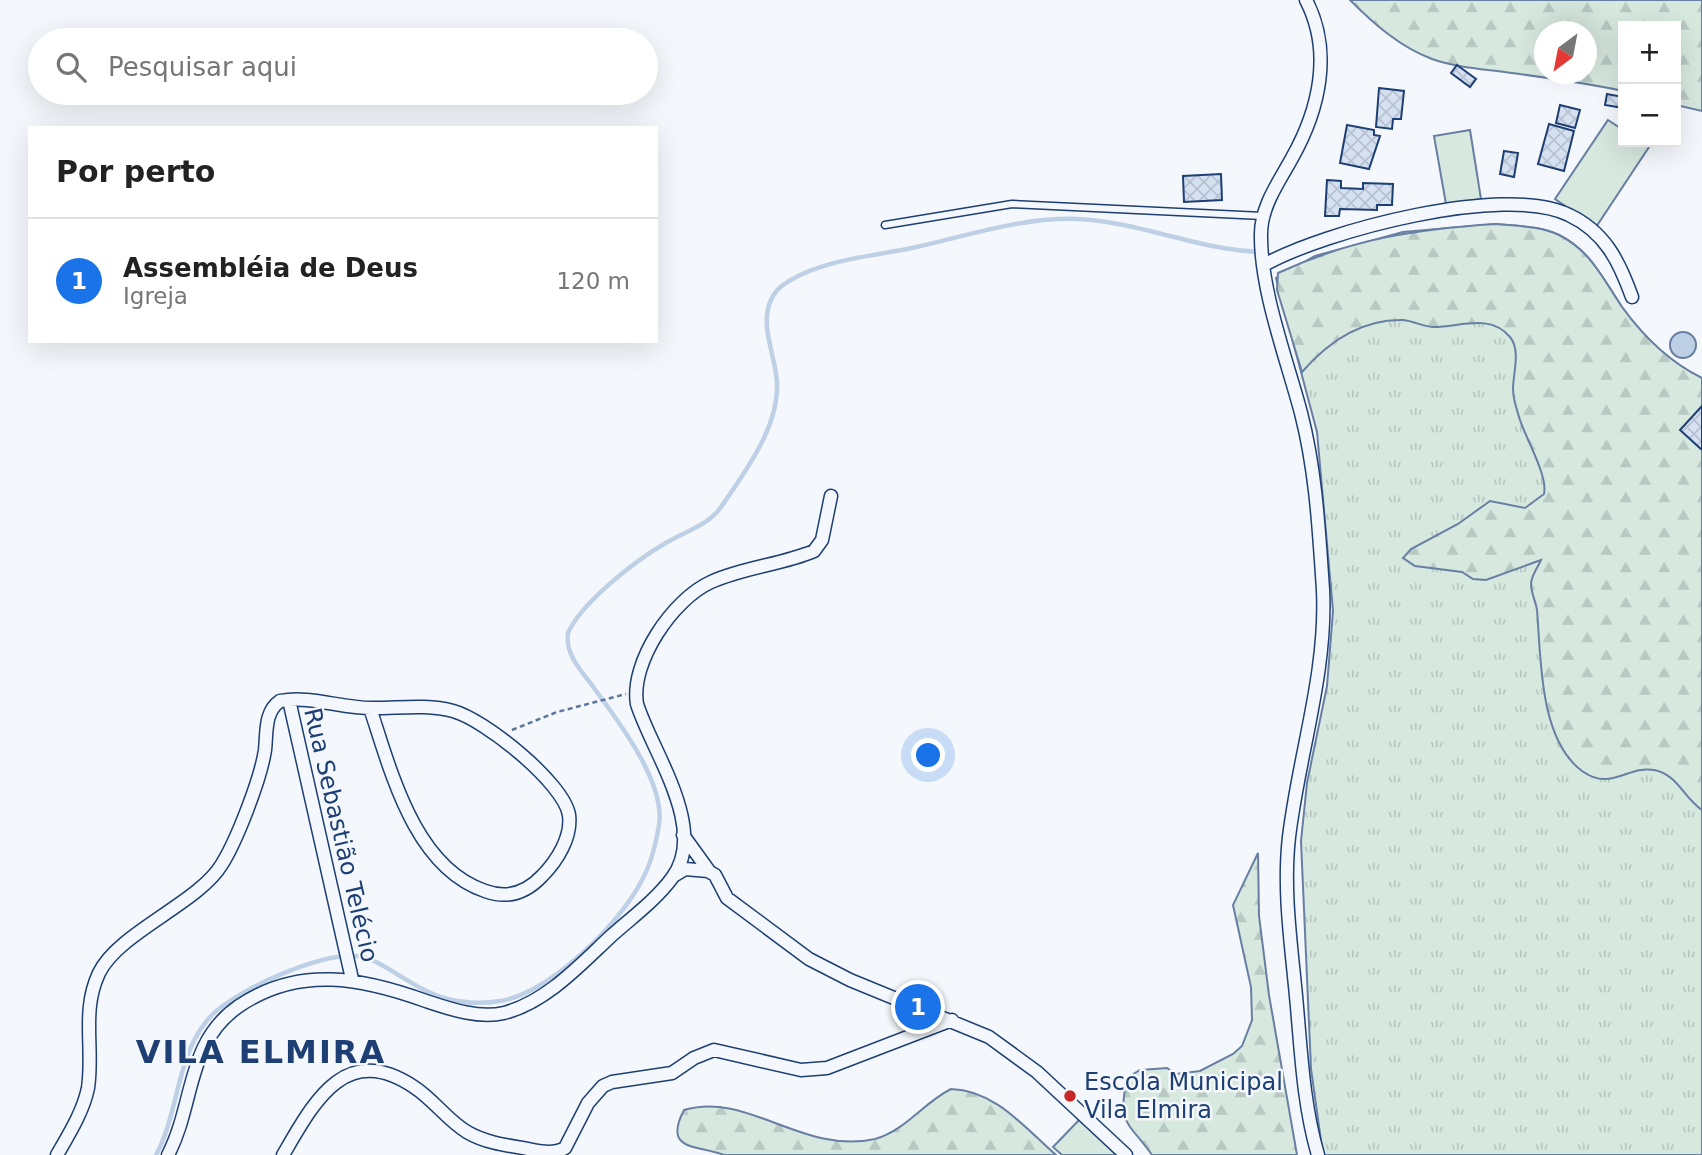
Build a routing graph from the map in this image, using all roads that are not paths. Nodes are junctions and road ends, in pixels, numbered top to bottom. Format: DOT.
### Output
graph roads {
  1 [pos="1306,0"];
  2 [pos="1263,216"];
  3 [pos="885,225"];
  4 [pos="1264,265"];
  5 [pos="1632,297"];
  6 [pos="831,496"];
  7 [pos="289,700"];
  8 [pos="370,708"];
  9 [pos="683,835"];
  10 [pos="715,875"];
  11 [pos="673,877"];
  12 [pos="352,979"];
  13 [pos="952,1020"];
  14 [pos="57,1155"];
  15 [pos="168,1155"];
  16 [pos="283,1155"];
  17 [pos="1126,1155"];
  18 [pos="1318,1155"];
  1 -- 2 [label="street"];
  2 -- 3 [label="lane"];
  2 -- 4 [label="street"];
  4 -- 5 [label="street"];
  4 -- 18 [label="street"];
  6 -- 9 [label="street"];
  7 -- 8 [label="street"];
  7 -- 12 [label="street, Rua Sebastião Telécio"];
  7 -- 14 [label="street"];
  8 -- 8 [label="street"];
  9 -- 10 [label="street"];
  9 -- 11 [label="street"];
  10 -- 11 [label="street"];
  10 -- 13 [label="street"];
  11 -- 12 [label="street"];
  12 -- 15 [label="street"];
  13 -- 16 [label="street"];
  13 -- 17 [label="street"];
}
